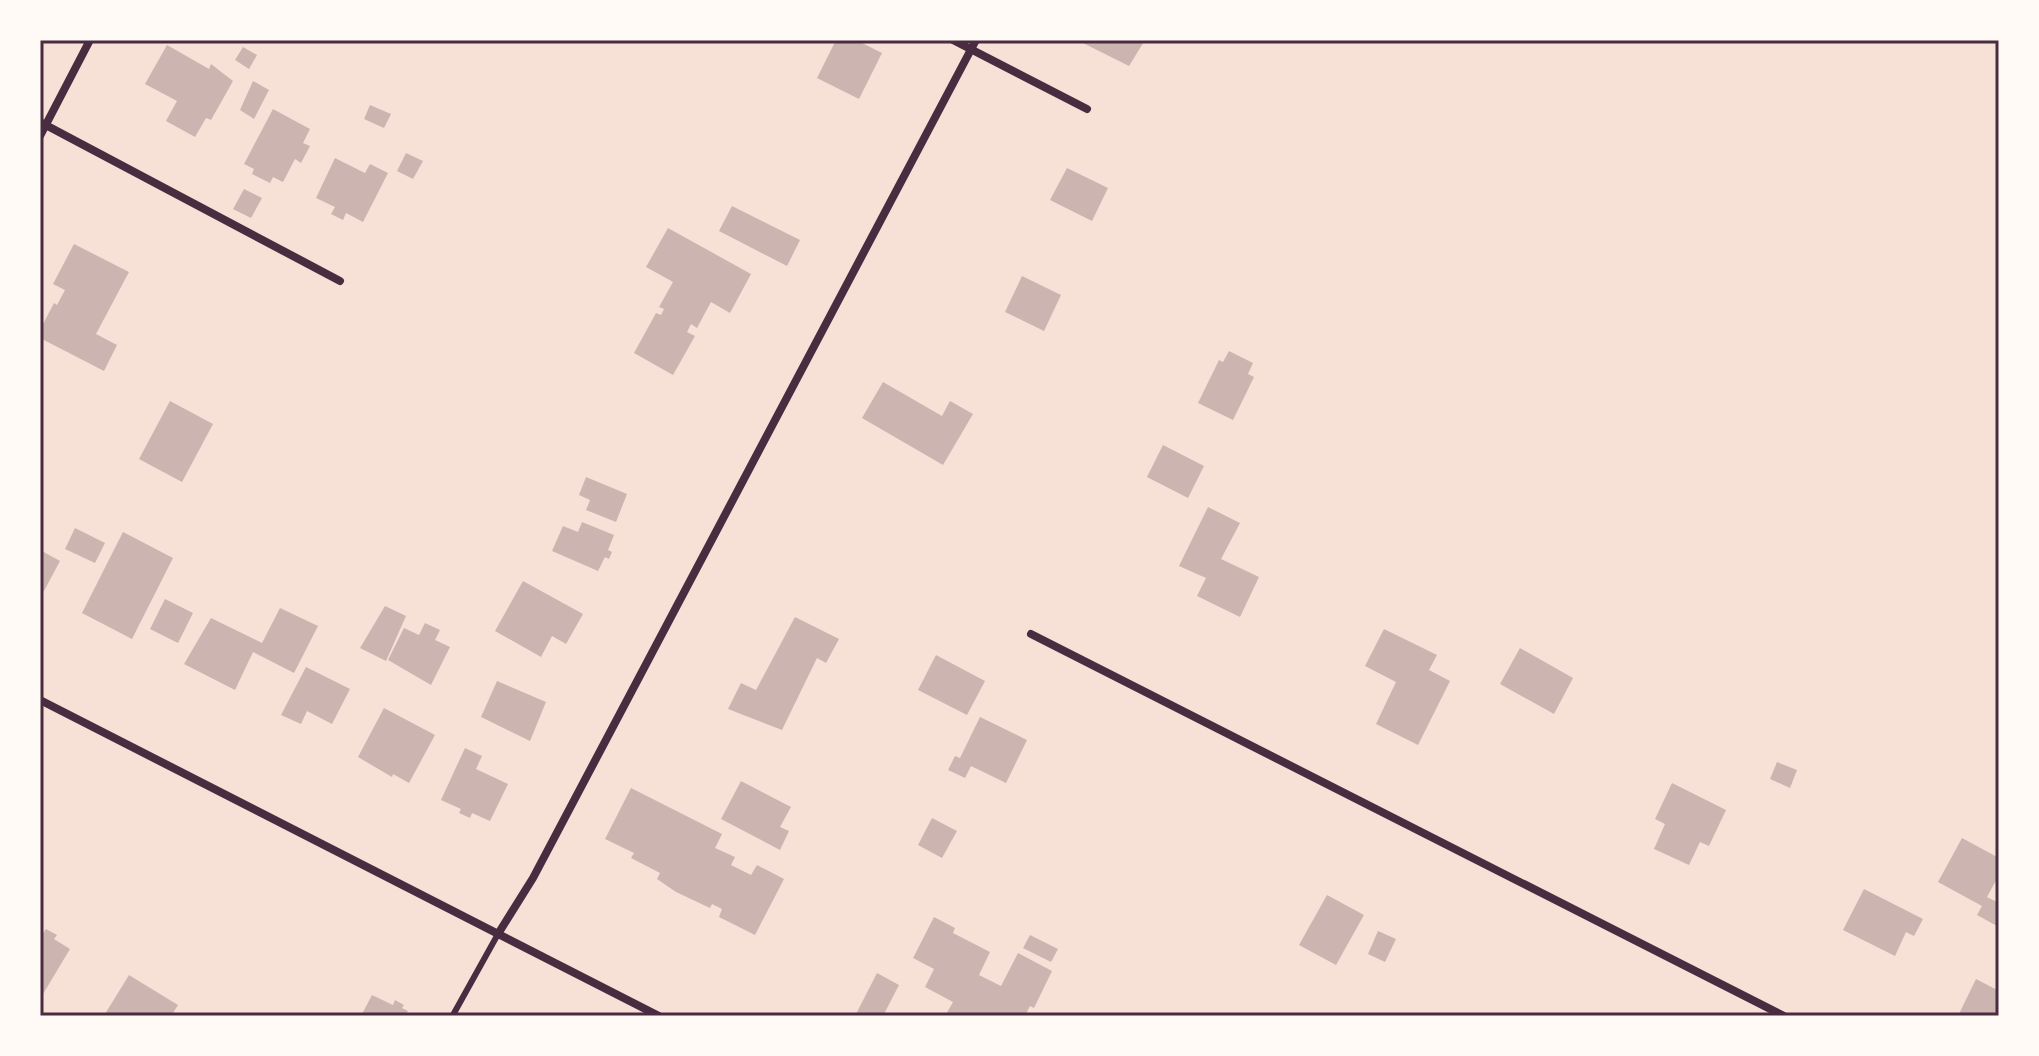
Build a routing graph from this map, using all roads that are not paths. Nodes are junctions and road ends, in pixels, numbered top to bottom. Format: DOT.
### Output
graph roads {
  1 [pos="90,40"];
  2 [pos="953,40"];
  3 [pos="976,40"];
  4 [pos="971,50"];
  5 [pos="1087,109"];
  6 [pos="43,123"];
  7 [pos="40,136"];
  8 [pos="340,281"];
  9 [pos="1031,634"];
  10 [pos="40,700"];
  11 [pos="498,934"];
  12 [pos="453,1015"];
  13 [pos="659,1016"];
  14 [pos="1784,1016"];
  1 -- 6 [label="street"];
  2 -- 4 [label="street"];
  3 -- 4 [label="street"];
  4 -- 5 [label="street"];
  4 -- 11 [label="street"];
  6 -- 7 [label="street"];
  6 -- 8 [label="street"];
  9 -- 14 [label="street"];
  10 -- 11 [label="street"];
  11 -- 12 [label="lane"];
  11 -- 13 [label="street"];
}
